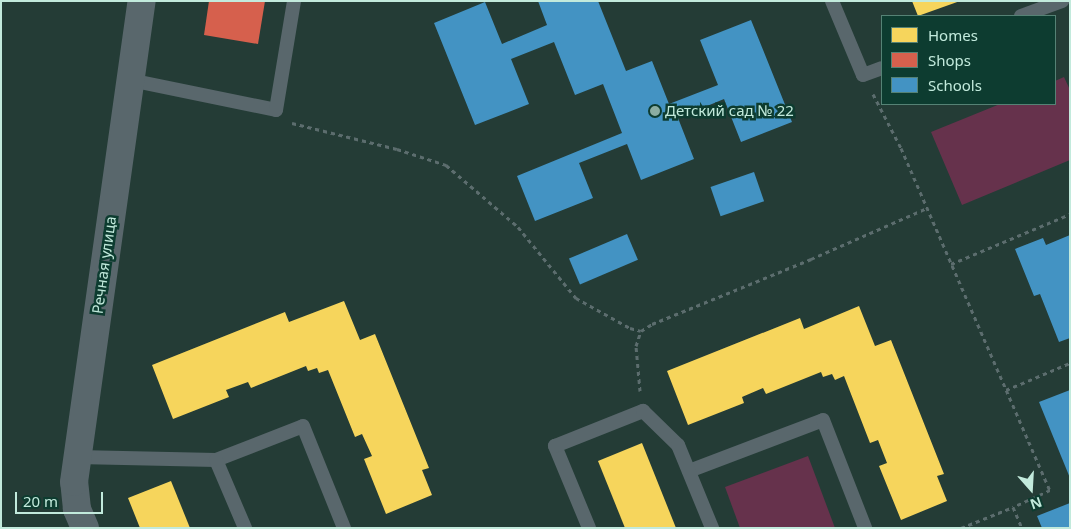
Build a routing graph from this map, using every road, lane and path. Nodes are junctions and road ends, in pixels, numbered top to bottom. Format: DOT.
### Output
graph roads {
  1 [pos="142,1"];
  2 [pos="294,1"];
  3 [pos="832,1"];
  4 [pos="1062,1"];
  5 [pos="1024,15"];
  6 [pos="881,68"];
  7 [pos="863,75"];
  8 [pos="130,80"];
  9 [pos="291,123"];
  10 [pos="926,208"];
  11 [pos="1070,214"];
  12 [pos="952,264"];
  13 [pos="641,331"];
  14 [pos="1070,364"];
  15 [pos="1006,390"];
  16 [pos="643,411"];
  17 [pos="77,457"];
  18 [pos="216,460"];
  19 [pos="689,471"];
  20 [pos="1013,507"];
  21 [pos="84,528"];
  22 [pos="245,528"];
  23 [pos="344,528"];
  24 [pos="589,528"];
  25 [pos="712,528"];
  26 [pos="865,528"];
  27 [pos="961,528"];
  28 [pos="1022,528"];
  1 -- 8 [label="street, Речная улица"];
  2 -- 8 [label="lane"];
  3 -- 7 [label="lane"];
  4 -- 5 [label="lane"];
  6 -- 7 [label="lane"];
  7 -- 10 [label="path"];
  8 -- 17 [label="street, Речная улица"];
  9 -- 13 [label="path"];
  10 -- 12 [label="path"];
  10 -- 13 [label="path"];
  11 -- 12 [label="path"];
  12 -- 15 [label="path"];
  13 -- 16 [label="path"];
  14 -- 15 [label="path"];
  15 -- 20 [label="path"];
  16 -- 19 [label="lane"];
  16 -- 24 [label="lane"];
  17 -- 18 [label="lane"];
  17 -- 21 [label="street, Речная улица"];
  18 -- 22 [label="lane"];
  18 -- 23 [label="lane"];
  19 -- 25 [label="lane"];
  19 -- 26 [label="lane"];
  20 -- 27 [label="path"];
  20 -- 28 [label="path"];
}
